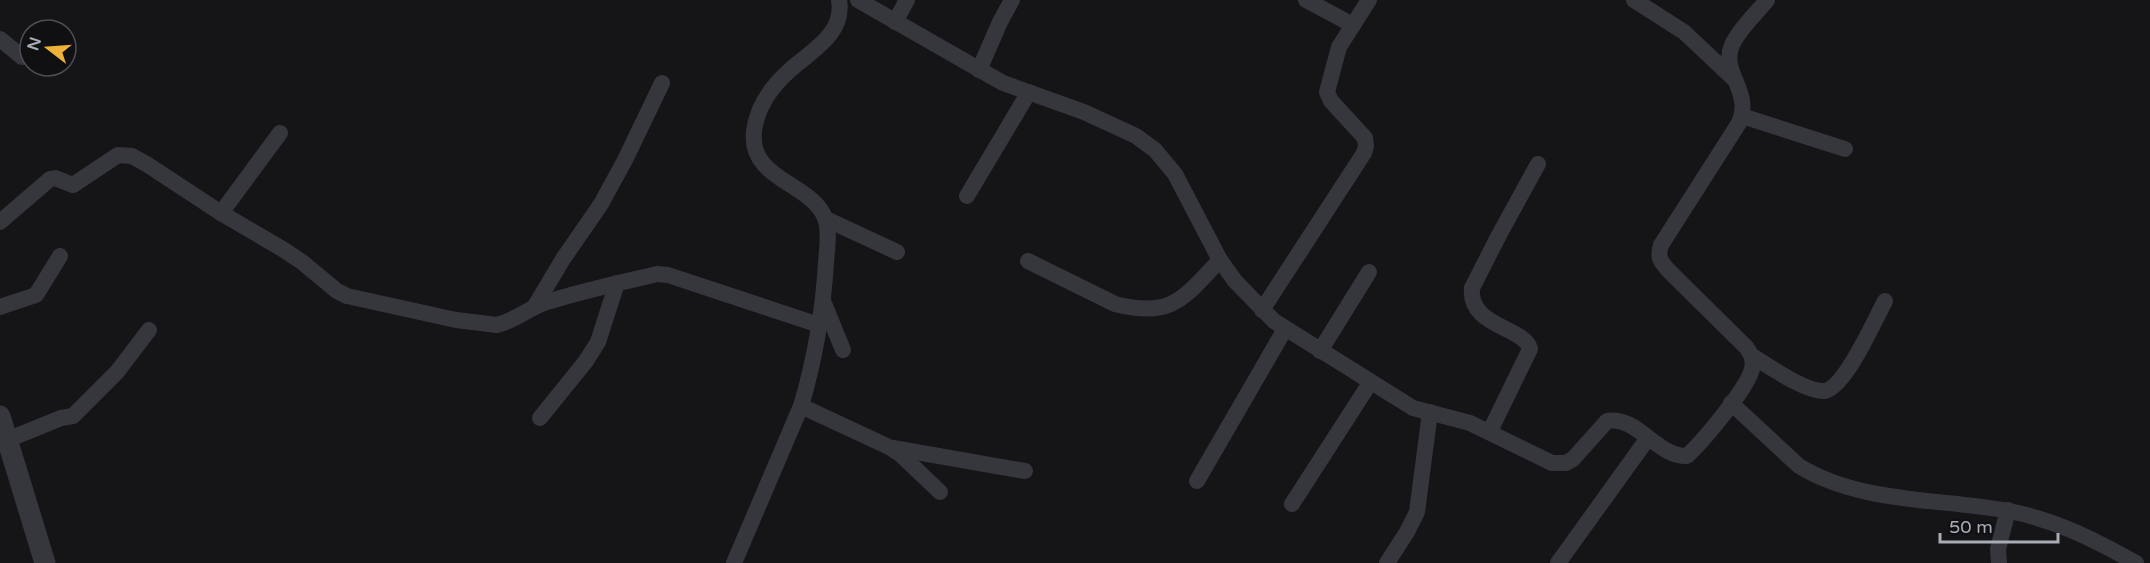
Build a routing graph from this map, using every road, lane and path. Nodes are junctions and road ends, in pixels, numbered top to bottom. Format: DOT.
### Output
graph roads {
  1 [pos="840,0"];
  2 [pos="858,0"];
  3 [pos="907,0"];
  4 [pos="1012,0"];
  5 [pos="1306,0"];
  6 [pos="1369,0"];
  7 [pos="1634,0"];
  8 [pos="1767,0"];
  9 [pos="895,22"];
  10 [pos="1353,25"];
  11 [pos="0,39"];
  12 [pos="18,54"];
  13 [pos="979,70"];
  14 [pos="1736,80"];
  15 [pos="662,83"];
  16 [pos="1029,92"];
  17 [pos="1742,116"];
  18 [pos="280,133"];
  19 [pos="1845,149"];
  20 [pos="1538,164"];
  21 [pos="967,196"];
  22 [pos="221,213"];
  23 [pos="826,219"];
  24 [pos="0,222"];
  25 [pos="897,252"];
  26 [pos="60,256"];
  27 [pos="1221,260"];
  28 [pos="1028,261"];
  29 [pos="1370,272"];
  30 [pos="617,283"];
  31 [pos="823,300"];
  32 [pos="1885,301"];
  33 [pos="535,306"];
  34 [pos="0,307"];
  35 [pos="1262,310"];
  36 [pos="819,325"];
  37 [pos="1285,329"];
  38 [pos="148,330"];
  39 [pos="843,350"];
  40 [pos="1320,351"];
  41 [pos="1752,356"];
  42 [pos="1370,383"];
  43 [pos="1731,403"];
  44 [pos="801,406"];
  45 [pos="1430,412"];
  46 [pos="0,416"];
  47 [pos="540,418"];
  48 [pos="1490,431"];
  49 [pos="1648,438"];
  50 [pos="7,440"];
  51 [pos="889,447"];
  52 [pos="1025,471"];
  53 [pos="1197,481"];
  54 [pos="940,492"];
  55 [pos="1292,504"];
  56 [pos="2008,510"];
  57 [pos="45,563"];
  58 [pos="734,563"];
  59 [pos="1387,563"];
  60 [pos="1558,563"];
  61 [pos="1999,563"];
  62 [pos="2136,563"];
  1 -- 23 [label="street"];
  2 -- 9 [label="street"];
  3 -- 9 [label="street"];
  4 -- 13 [label="street"];
  5 -- 10 [label="street"];
  6 -- 10 [label="street"];
  7 -- 14 [label="street"];
  8 -- 14 [label="street"];
  9 -- 13 [label="street"];
  10 -- 35 [label="street"];
  11 -- 12 [label="street"];
  13 -- 16 [label="street"];
  14 -- 17 [label="street"];
  15 -- 33 [label="street"];
  16 -- 21 [label="street"];
  16 -- 27 [label="street"];
  17 -- 19 [label="street"];
  17 -- 41 [label="street"];
  18 -- 22 [label="street"];
  20 -- 48 [label="street"];
  22 -- 24 [label="street"];
  22 -- 33 [label="street"];
  23 -- 25 [label="street"];
  23 -- 31 [label="street"];
  26 -- 34 [label="street"];
  27 -- 28 [label="street"];
  27 -- 35 [label="street"];
  29 -- 40 [label="street"];
  30 -- 33 [label="street"];
  30 -- 36 [label="street"];
  30 -- 47 [label="street"];
  31 -- 36 [label="street"];
  31 -- 39 [label="street"];
  32 -- 41 [label="street"];
  35 -- 37 [label="street"];
  36 -- 44 [label="street"];
  37 -- 40 [label="street"];
  37 -- 53 [label="street"];
  38 -- 50 [label="street"];
  40 -- 42 [label="street"];
  41 -- 43 [label="street"];
  42 -- 45 [label="street"];
  42 -- 55 [label="street"];
  43 -- 49 [label="street"];
  43 -- 56 [label="street"];
  44 -- 51 [label="street"];
  44 -- 58 [label="street"];
  45 -- 48 [label="street"];
  45 -- 59 [label="street"];
  46 -- 50 [label="street"];
  48 -- 49 [label="street"];
  49 -- 60 [label="street"];
  50 -- 57 [label="street"];
  51 -- 52 [label="street"];
  51 -- 54 [label="street"];
  56 -- 61 [label="street"];
  56 -- 62 [label="street"];
}
